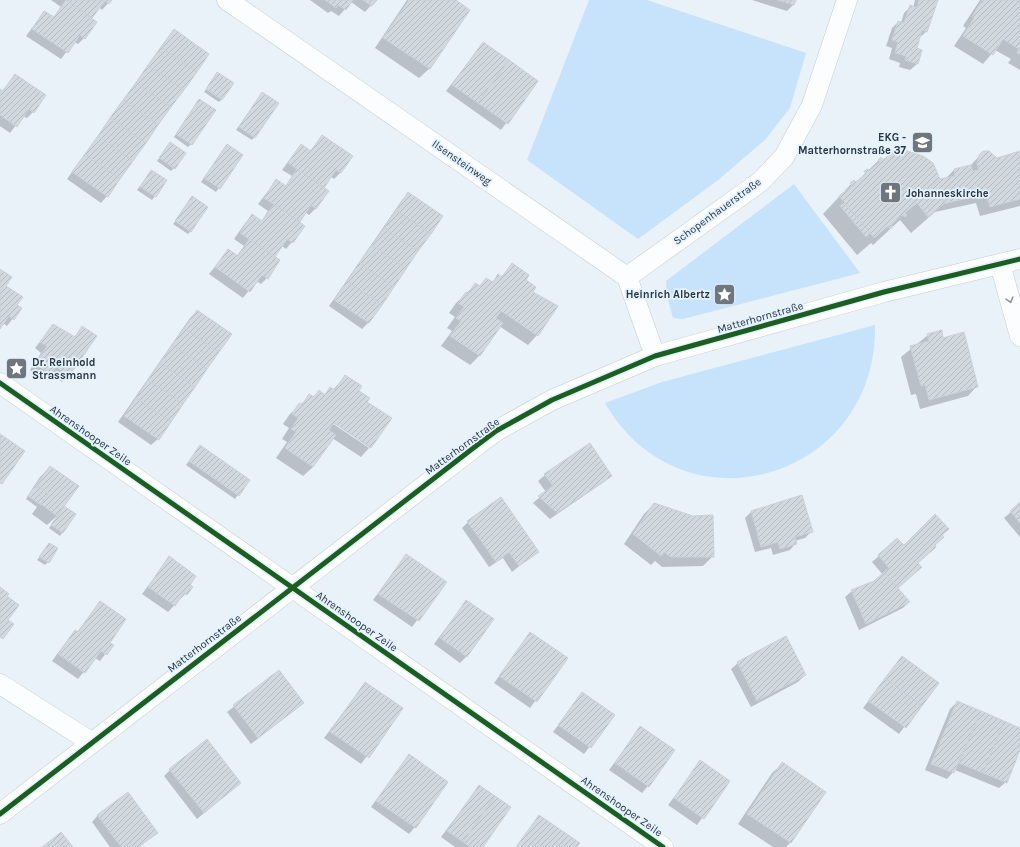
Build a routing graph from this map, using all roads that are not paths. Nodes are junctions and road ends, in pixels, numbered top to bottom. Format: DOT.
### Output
graph roads {
  1 [pos="227,0"];
  2 [pos="847,0"];
  3 [pos="1020,259"];
  4 [pos="1000,264"];
  5 [pos="627,276"];
  6 [pos="1020,336"];
  7 [pos="655,356"];
  8 [pos="0,383"];
  9 [pos="292,588"];
  10 [pos="0,684"];
  11 [pos="91,742"];
  12 [pos="0,814"];
  13 [pos="663,847"];
  1 -- 5 [label="street, Ilsensteinweg"];
  2 -- 5 [label="street, Schopenhauerstraße"];
  3 -- 4 [label="street, Matterhornstraße"];
  4 -- 6 [label="street, one-way"];
  4 -- 7 [label="street, Matterhornstraße"];
  5 -- 7 [label="street"];
  7 -- 9 [label="street, Matterhornstraße"];
  8 -- 9 [label="street, Ahrenshooper Zeile"];
  9 -- 11 [label="street, Matterhornstraße"];
  9 -- 13 [label="street, Ahrenshooper Zeile"];
  10 -- 11 [label="street"];
  11 -- 12 [label="street, Matterhornstraße"];
}
